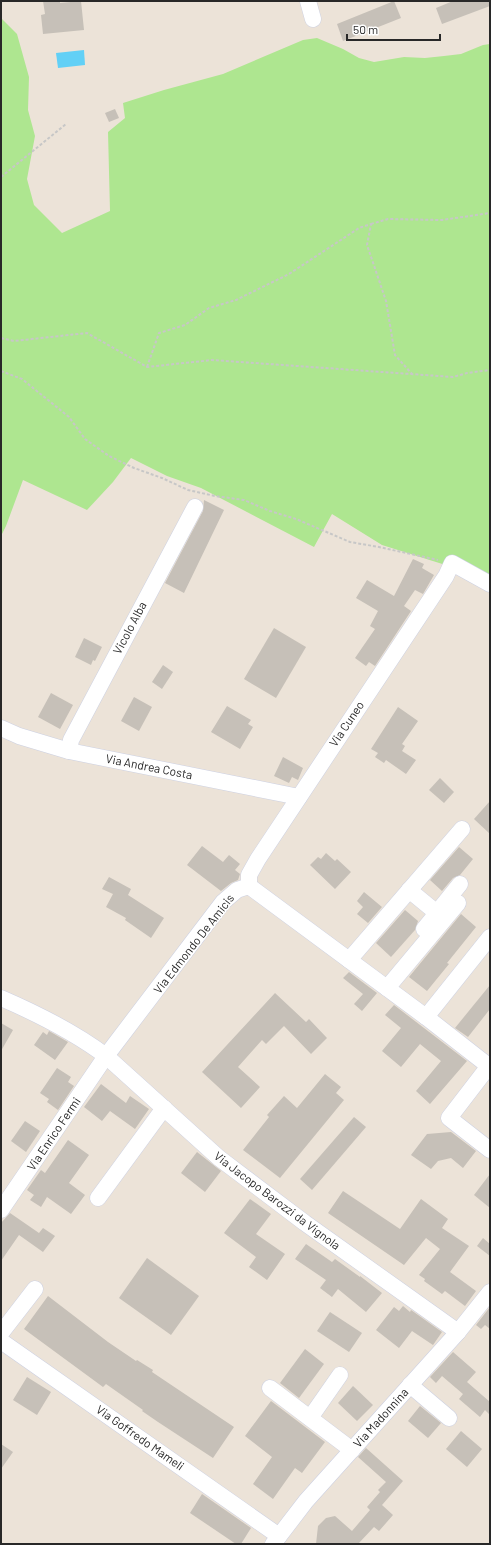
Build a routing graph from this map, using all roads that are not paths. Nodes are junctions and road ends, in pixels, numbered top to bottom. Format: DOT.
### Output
graph roads {
  1 [pos="308,1"];
  2 [pos="314,19"];
  3 [pos="195,507"];
  4 [pos="490,584"];
  5 [pos="1,728"];
  6 [pos="69,751"];
  7 [pos="298,798"];
  8 [pos="462,829"];
  9 [pos="460,884"];
  10 [pos="248,886"];
  11 [pos="409,890"];
  12 [pos="458,903"];
  13 [pos="437,912"];
  14 [pos="490,937"];
  15 [pos="349,960"];
  16 [pos="397,961"];
  17 [pos="387,988"];
  18 [pos="1,998"];
  19 [pos="426,1016"];
  20 [pos="106,1056"];
  21 [pos="490,1067"];
  22 [pos="164,1108"];
  23 [pos="490,1150"];
  24 [pos="98,1198"];
  25 [pos="1,1210"];
  26 [pos="34,1289"];
  27 [pos="489,1294"];
  28 [pos="458,1332"];
  29 [pos="1,1333"];
  30 [pos="1,1341"];
  31 [pos="340,1375"];
  32 [pos="410,1385"];
  33 [pos="270,1388"];
  34 [pos="310,1418"];
  35 [pos="448,1418"];
  36 [pos="352,1450"];
  37 [pos="276,1540"];
  1 -- 2 [label="street"];
  3 -- 6 [label="street, Vicolo Alba"];
  4 -- 7 [label="street, Via Cuneo"];
  5 -- 6 [label="street, Via Andrea Costa"];
  6 -- 7 [label="street, Via Andrea Costa"];
  7 -- 10 [label="street, Via Cuneo"];
  8 -- 11 [label="street"];
  9 -- 13 [label="street"];
  10 -- 15 [label="street, Via Edmondo De Amicis"];
  10 -- 20 [label="street, Via Edmondo De Amicis"];
  11 -- 13 [label="street"];
  11 -- 15 [label="street"];
  12 -- 17 [label="street"];
  13 -- 16 [label="street"];
  14 -- 19 [label="street"];
  15 -- 17 [label="street, Via Edmondo De Amicis"];
  17 -- 19 [label="street, Via Edmondo De Amicis"];
  18 -- 20 [label="street"];
  19 -- 21 [label="street, Via Edmondo De Amicis"];
  20 -- 22 [label="street, Via Jacopo Barozzi da Vignola"];
  20 -- 25 [label="street, Via Enrico Fermi"];
  21 -- 23 [label="street"];
  22 -- 24 [label="street"];
  22 -- 28 [label="street, Via Jacopo Barozzi da Vignola"];
  26 -- 29 [label="street"];
  27 -- 28 [label="street, Via Madonnina"];
  28 -- 32 [label="street, Via Madonnina"];
  30 -- 37 [label="street, Via Goffredo Mameli"];
  31 -- 34 [label="street"];
  32 -- 35 [label="street"];
  32 -- 36 [label="street, Via Madonnina"];
  33 -- 34 [label="street"];
  34 -- 36 [label="street"];
  36 -- 37 [label="street, Via Madonnina"];
}
